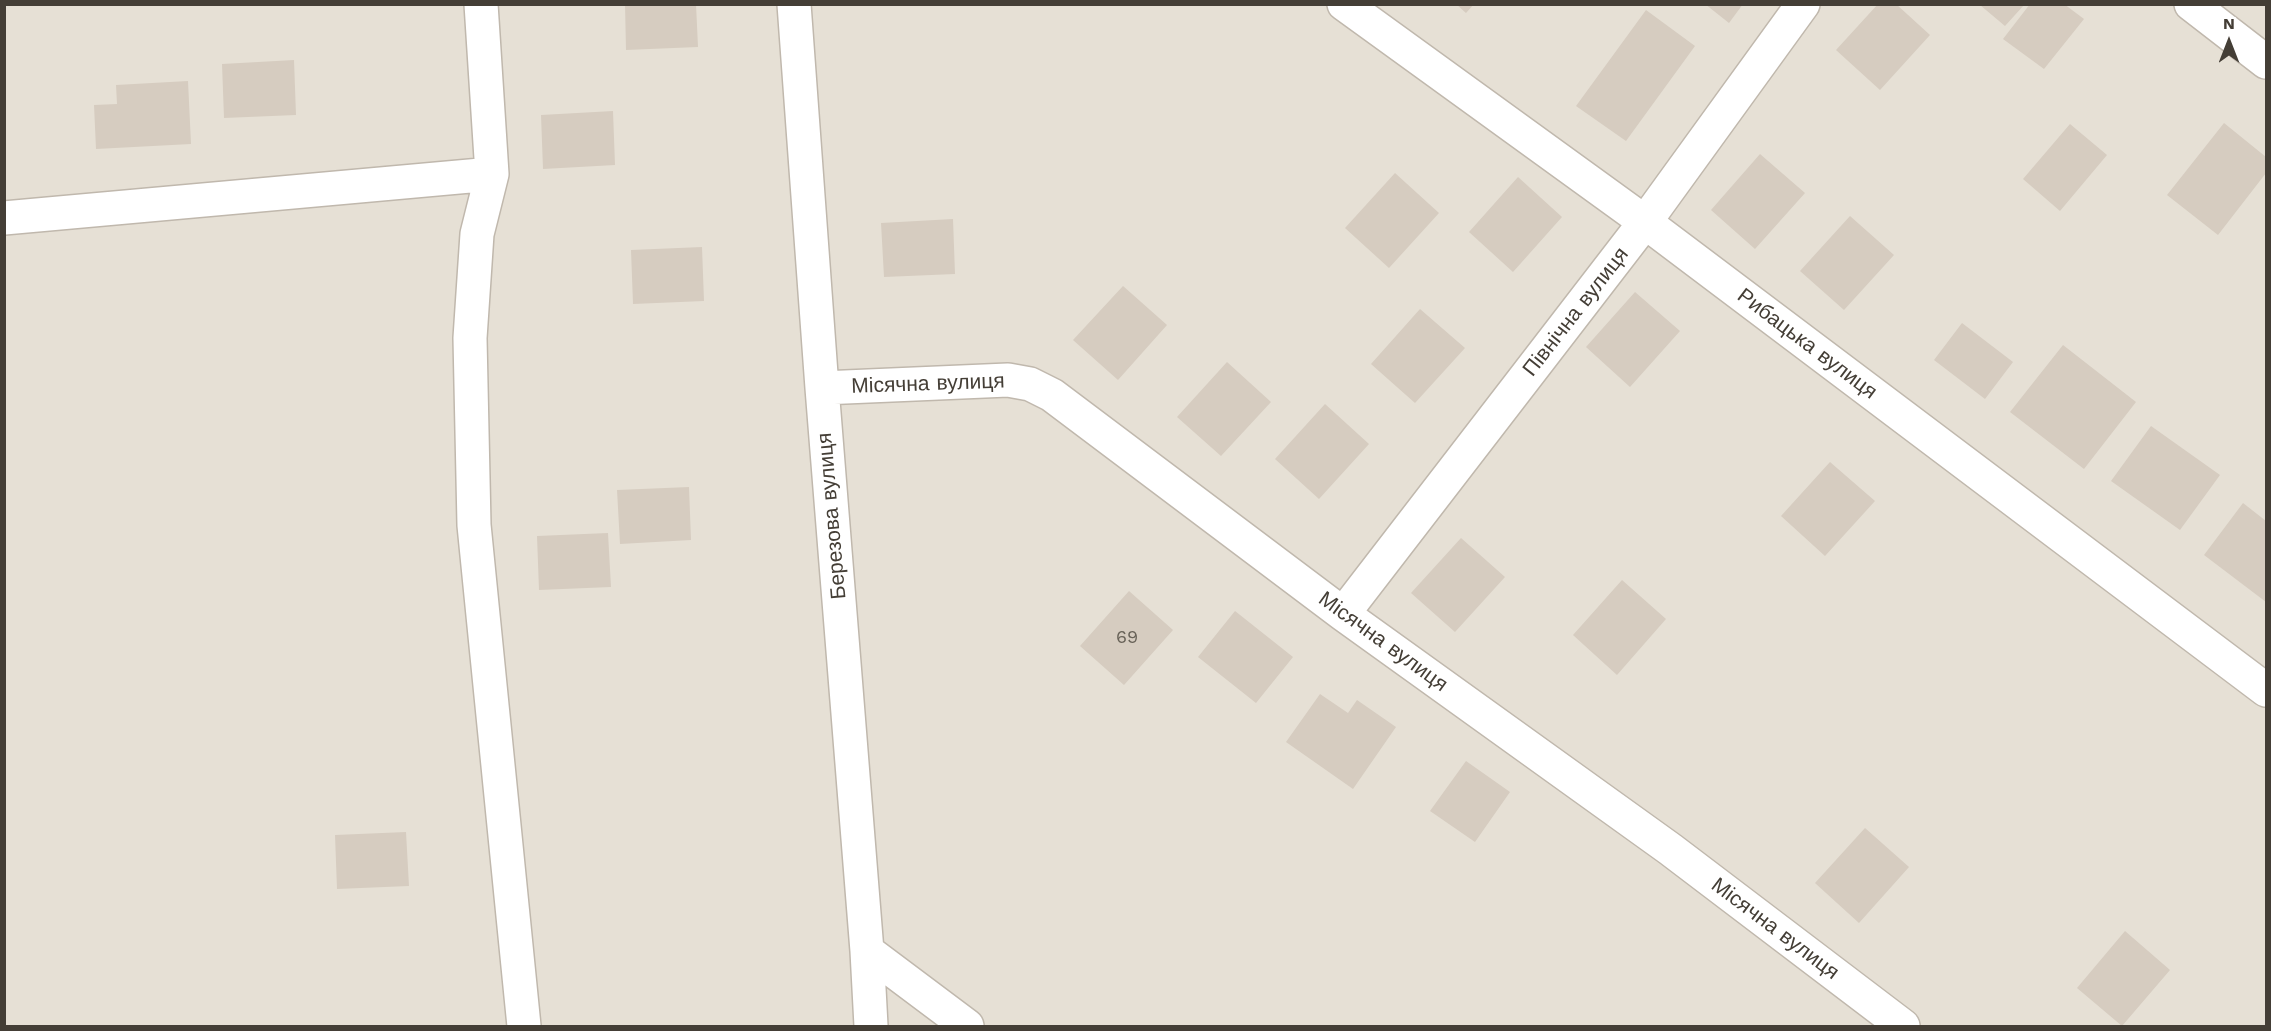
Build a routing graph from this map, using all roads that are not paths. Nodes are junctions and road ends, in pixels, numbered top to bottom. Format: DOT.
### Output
graph roads {
  1 [pos="481,4"];
  2 [pos="795,4"];
  3 [pos="1344,4"];
  4 [pos="1803,4"];
  5 [pos="2191,4"];
  6 [pos="2266,62"];
  7 [pos="492,174"];
  8 [pos="4,218"];
  9 [pos="1646,222"];
  10 [pos="822,388"];
  11 [pos="1343,614"];
  12 [pos="2266,690"];
  13 [pos="867,951"];
  14 [pos="524,1026"];
  15 [pos="871,1026"];
  16 [pos="967,1026"];
  17 [pos="1903,1026"];
  1 -- 7 [label="street"];
  2 -- 10 [label="street, Березова вулиця"];
  3 -- 9 [label="street, Рибацька вулиця"];
  4 -- 9 [label="street, Північна вулиця"];
  5 -- 6 [label="street"];
  7 -- 8 [label="street"];
  7 -- 14 [label="street"];
  9 -- 11 [label="street, Північна вулиця"];
  9 -- 12 [label="street, Рибацька вулиця"];
  10 -- 11 [label="street, Місячна вулиця"];
  10 -- 13 [label="street, Березова вулиця"];
  11 -- 17 [label="street, Місячна вулиця"];
  13 -- 15 [label="street, Березова вулиця"];
  13 -- 16 [label="street"];
}
